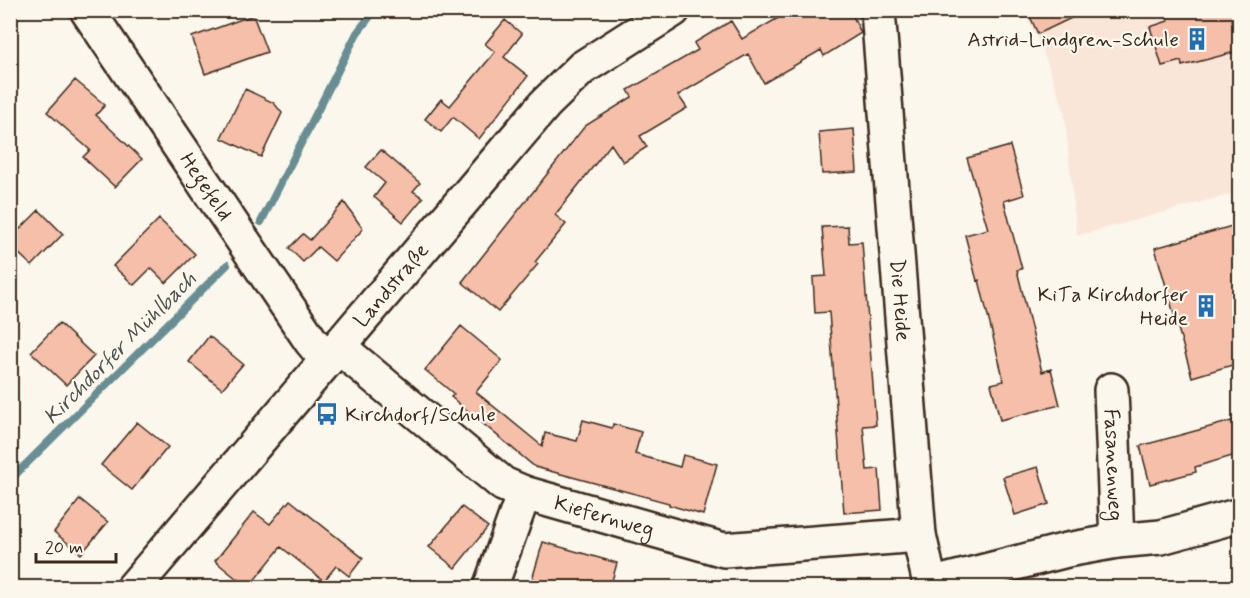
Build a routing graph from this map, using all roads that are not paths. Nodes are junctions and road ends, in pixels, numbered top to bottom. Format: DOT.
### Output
graph roads {
  1 [pos="87,10"];
  2 [pos="673,10"];
  3 [pos="878,10"];
  4 [pos="333,354"];
  5 [pos="1111,390"];
  6 [pos="524,493"];
  7 [pos="1239,515"];
  8 [pos="919,535"];
  9 [pos="1117,541"];
  10 [pos="930,586"];
  11 [pos="133,588"];
  12 [pos="490,588"];
  1 -- 4 [label="street, Hegefeld"];
  2 -- 4 [label="street, Landstraße"];
  3 -- 8 [label="street, Die Heide"];
  4 -- 6 [label="street, Kiefernweg"];
  4 -- 11 [label="street, Landstraße"];
  5 -- 9 [label="street, Fasanenweg"];
  6 -- 8 [label="street, Kiefernweg"];
  6 -- 12 [label="street"];
  7 -- 9 [label="street, Fasanenweg"];
  8 -- 10 [label="street, Die Heide"];
  9 -- 10 [label="street, Fasanenweg"];
}
